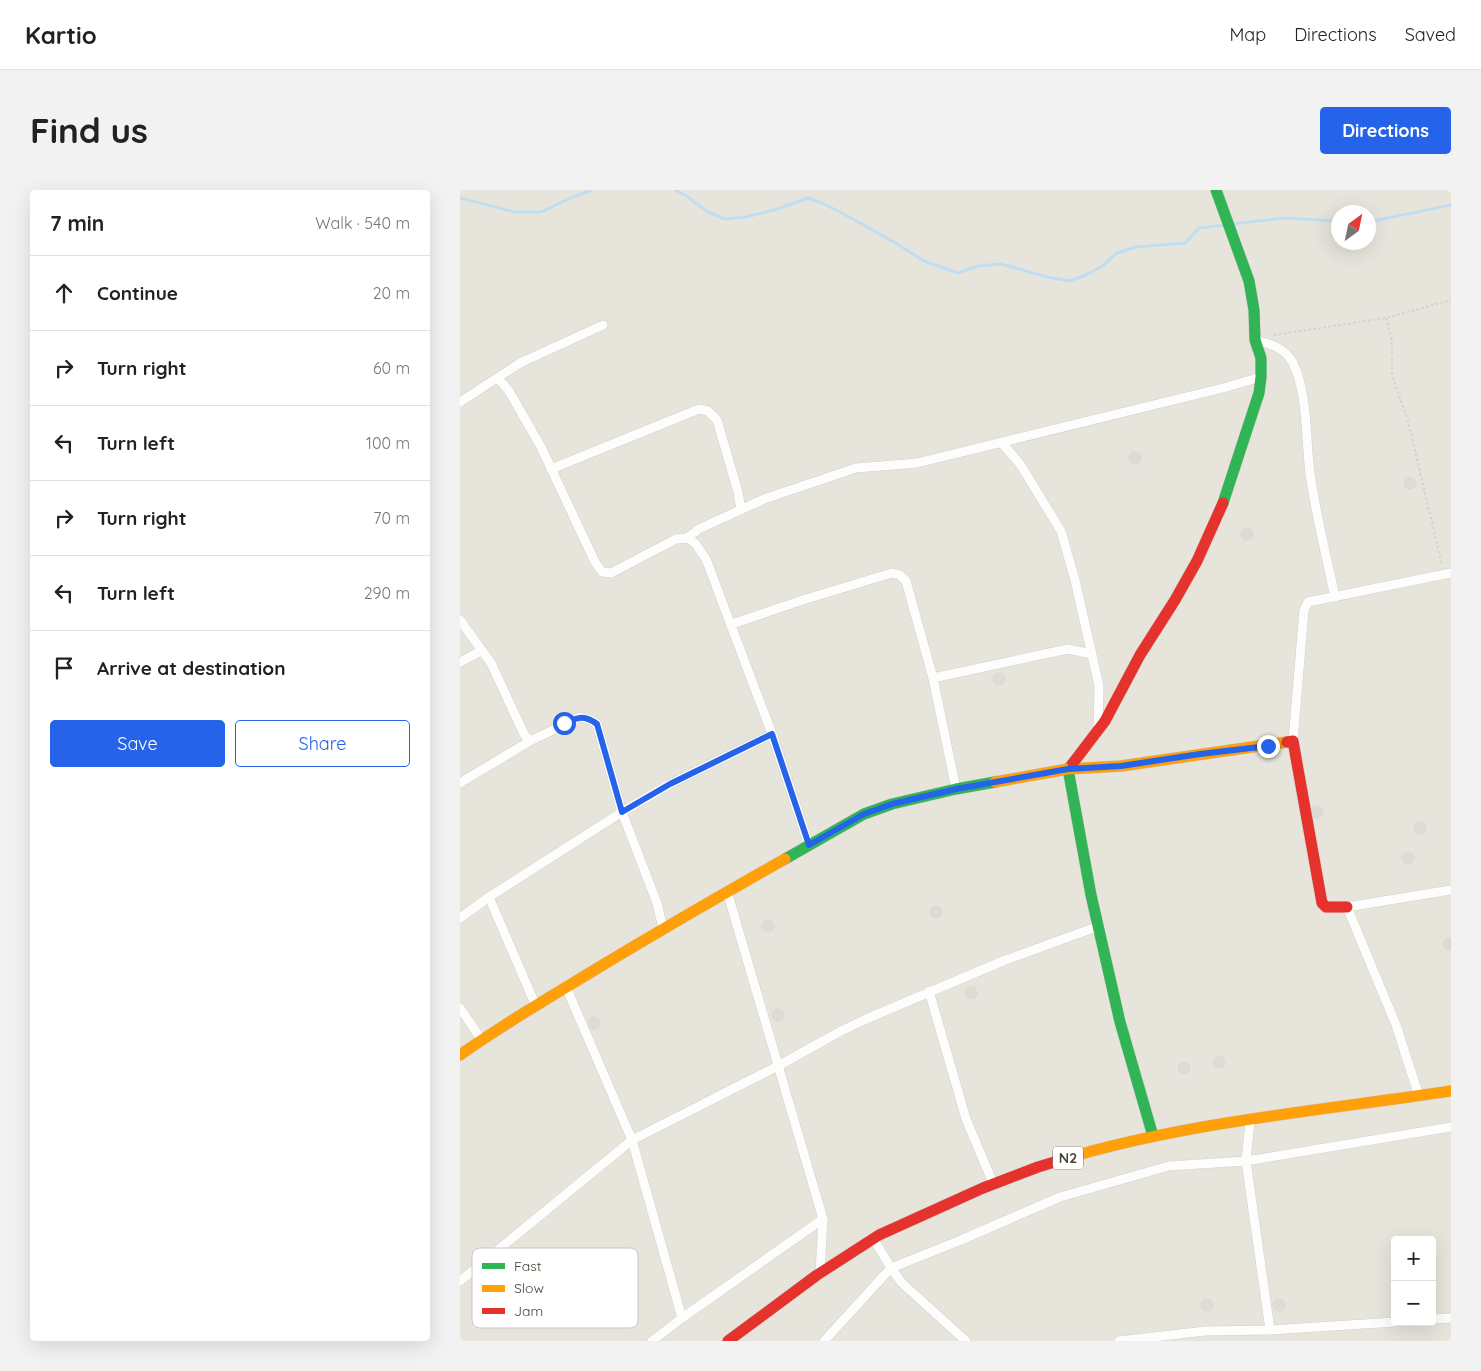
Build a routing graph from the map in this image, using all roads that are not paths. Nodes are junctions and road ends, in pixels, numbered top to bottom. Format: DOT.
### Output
graph roads {
  1 [pos="1216,190"];
  2 [pos="603,325"];
  3 [pos="1255,340"];
  4 [pos="1261,377"];
  5 [pos="498,378"];
  6 [pos="460,402"];
  7 [pos="1002,443"];
  8 [pos="551,469"];
  9 [pos="741,510"];
  10 [pos="687,538"];
  11 [pos="1448,573"];
  12 [pos="1335,597"];
  13 [pos="460,620"];
  14 [pos="732,624"];
  15 [pos="481,651"];
  16 [pos="1092,654"];
  17 [pos="460,662"];
  18 [pos="933,678"];
  19 [pos="1098,730"];
  20 [pos="772,734"];
  21 [pos="530,741"];
  22 [pos="1293,741"];
  23 [pos="1068,769"];
  24 [pos="460,783"];
  25 [pos="956,789"];
  26 [pos="622,812"];
  27 [pos="809,845"];
  28 [pos="1451,890"];
  29 [pos="728,891"];
  30 [pos="488,897"];
  31 [pos="1347,907"];
  32 [pos="460,918"];
  33 [pos="1099,926"];
  34 [pos="664,928"];
  35 [pos="566,987"];
  36 [pos="930,991"];
  37 [pos="535,1004"];
  38 [pos="460,1008"];
  39 [pos="481,1039"];
  40 [pos="460,1055"];
  41 [pos="778,1066"];
  42 [pos="1451,1091"];
  43 [pos="1419,1096"];
  44 [pos="1250,1120"];
  45 [pos="1451,1126"];
  46 [pos="1153,1136"];
  47 [pos="632,1140"];
  48 [pos="1246,1161"];
  49 [pos="993,1183"];
  50 [pos="823,1219"];
  51 [pos="873,1238"];
  52 [pos="500,1248"];
  53 [pos="891,1268"];
  54 [pos="472,1271"];
  55 [pos="820,1273"];
  56 [pos="460,1281"];
  57 [pos="682,1318"];
  58 [pos="1451,1318"];
  59 [pos="1436,1319"];
  60 [pos="1391,1322"];
  61 [pos="1270,1330"];
  62 [pos="1205,1331"];
  63 [pos="652,1341"];
  64 [pos="728,1341"];
  65 [pos="824,1341"];
  66 [pos="966,1341"];
  67 [pos="1119,1341"];
  68 [pos="1204,1341"];
  1 -- 3 [label="main road"];
  2 -- 5 [label="street"];
  3 -- 4 [label="main road"];
  3 -- 12 [label="street"];
  4 -- 7 [label="street"];
  4 -- 19 [label="main road"];
  5 -- 6 [label="street"];
  5 -- 8 [label="street"];
  7 -- 9 [label="street"];
  7 -- 16 [label="street"];
  8 -- 9 [label="street"];
  8 -- 10 [label="street"];
  9 -- 10 [label="street"];
  10 -- 14 [label="street"];
  11 -- 12 [label="street"];
  12 -- 22 [label="street"];
  13 -- 15 [label="street"];
  14 -- 18 [label="street"];
  14 -- 20 [label="street"];
  15 -- 17 [label="street"];
  15 -- 21 [label="street"];
  16 -- 18 [label="street"];
  16 -- 19 [label="street"];
  18 -- 25 [label="street"];
  19 -- 23 [label="main road"];
  20 -- 26 [label="street"];
  20 -- 27 [label="street"];
  21 -- 24 [label="street"];
  21 -- 26 [label="street"];
  22 -- 23 [label="main road"];
  22 -- 31 [label="main road"];
  23 -- 25 [label="main road"];
  23 -- 33 [label="main road"];
  25 -- 27 [label="main road"];
  26 -- 30 [label="street"];
  26 -- 34 [label="street"];
  27 -- 29 [label="main road"];
  28 -- 31 [label="street"];
  29 -- 34 [label="main road"];
  29 -- 41 [label="street"];
  30 -- 32 [label="street"];
  30 -- 37 [label="street"];
  31 -- 43 [label="street"];
  33 -- 36 [label="street"];
  33 -- 46 [label="main road"];
  34 -- 35 [label="main road"];
  35 -- 37 [label="main road"];
  35 -- 47 [label="street"];
  36 -- 41 [label="street"];
  36 -- 49 [label="street"];
  37 -- 39 [label="main road"];
  38 -- 39 [label="street"];
  39 -- 40 [label="main road"];
  41 -- 47 [label="street"];
  41 -- 50 [label="street"];
  42 -- 43 [label="main road, N2"];
  43 -- 44 [label="main road, N2"];
  44 -- 46 [label="main road, N2"];
  44 -- 48 [label="street"];
  45 -- 48 [label="street"];
  46 -- 49 [label="main road, N2"];
  47 -- 52 [label="street"];
  47 -- 57 [label="street"];
  48 -- 53 [label="street"];
  48 -- 61 [label="street"];
  49 -- 51 [label="main road, N2"];
  50 -- 55 [label="street"];
  50 -- 57 [label="street"];
  51 -- 53 [label="street"];
  51 -- 55 [label="main road, N2"];
  53 -- 65 [label="street"];
  53 -- 66 [label="street"];
  54 -- 56 [label="street"];
  55 -- 64 [label="main road, N2"];
  57 -- 63 [label="street"];
  58 -- 59 [label="street"];
  60 -- 61 [label="street"];
  61 -- 62 [label="street"];
  62 -- 67 [label="street"];
  62 -- 68 [label="street"];
}
